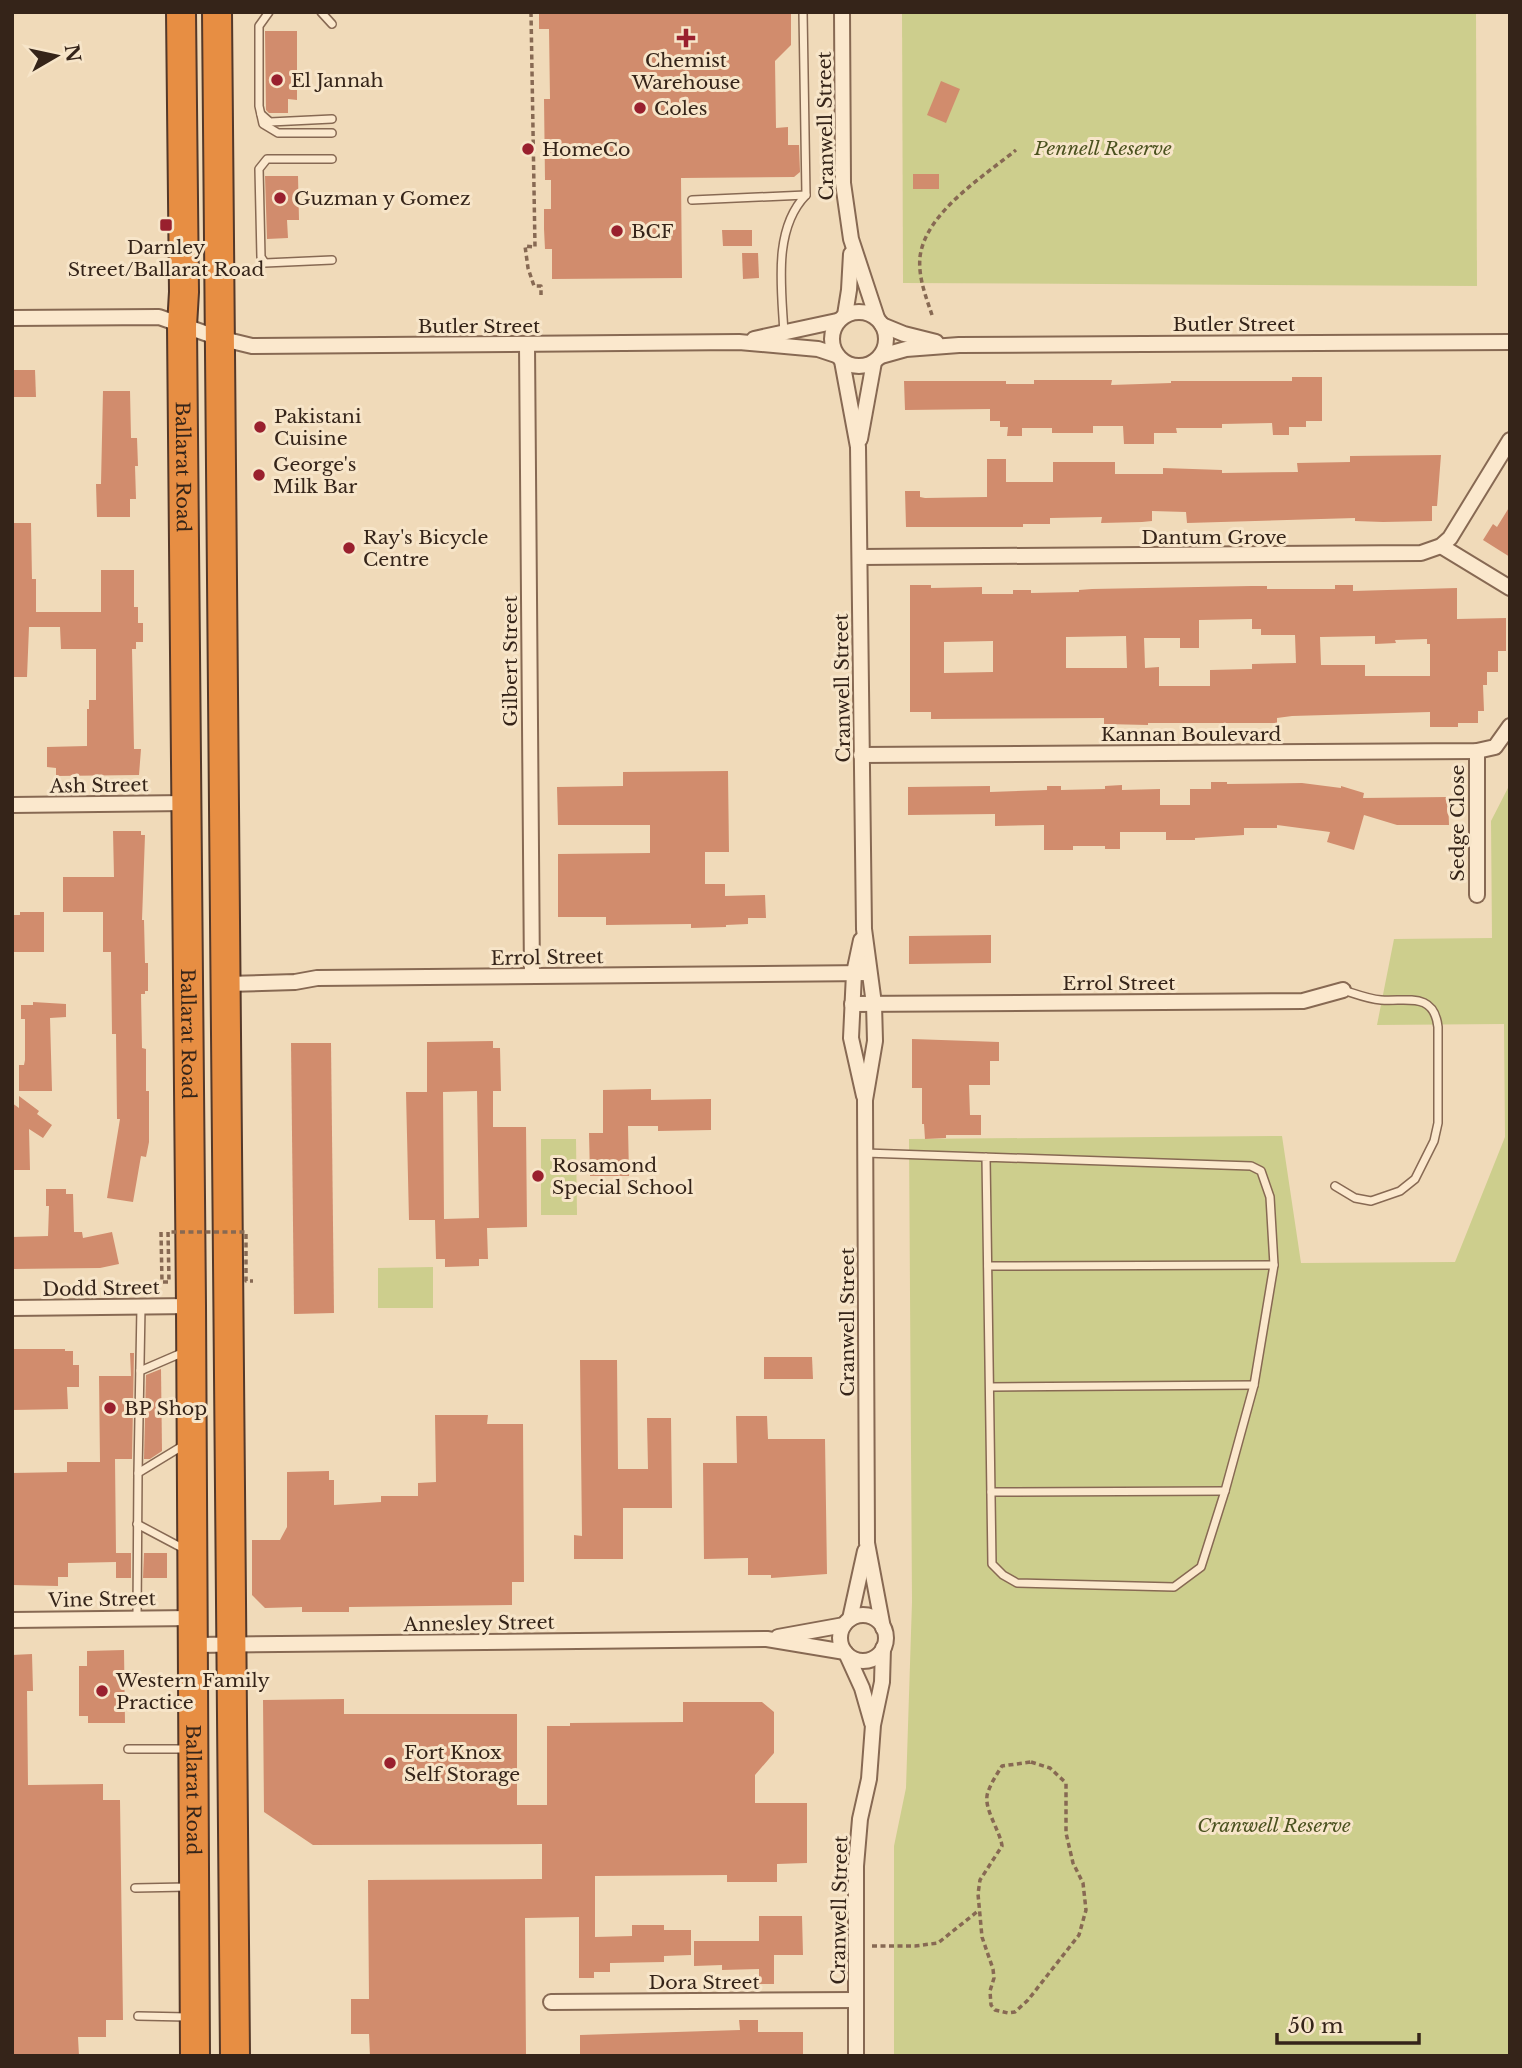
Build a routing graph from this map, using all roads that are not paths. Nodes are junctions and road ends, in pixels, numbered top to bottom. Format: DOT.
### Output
graph roads {
  1 [pos="181,12"];
  2 [pos="217,12"];
  3 [pos="268,12"];
  4 [pos="321,12"];
  5 [pos="803,12"];
  6 [pos="842,12"];
  7 [pos="332,24"];
  8 [pos="261,114"];
  9 [pos="332,119"];
  10 [pos="332,133"];
  11 [pos="332,159"];
  12 [pos="806,195"];
  13 [pos="692,200"];
  14 [pos="851,239"];
  15 [pos="332,260"];
  16 [pos="12,318"];
  17 [pos="841,318"];
  18 [pos="879,322"];
  19 [pos="181,326"];
  20 [pos="219,338"];
  21 [pos="784,339"];
  22 [pos="1510,342"];
  23 [pos="527,345"];
  24 [pos="959,345"];
  25 [pos="839,358"];
  26 [pos="877,359"];
  27 [pos="1510,440"];
  28 [pos="858,447"];
  29 [pos="1440,546"];
  30 [pos="860,557"];
  31 [pos="1510,589"];
  32 [pos="1510,726"];
  33 [pos="1476,751"];
  34 [pos="861,755"];
  35 [pos="186,803"];
  36 [pos="12,806"];
  37 [pos="1477,895"];
  38 [pos="862,973"];
  39 [pos="532,976"];
  40 [pos="226,984"];
  41 [pos="1343,990"];
  42 [pos="852,1004"];
  43 [pos="874,1004"];
  44 [pos="865,1100"];
  45 [pos="865,1153"];
  46 [pos="986,1157"];
  47 [pos="1335,1186"];
  48 [pos="1274,1265"];
  49 [pos="988,1266"];
  50 [pos="191,1306"];
  51 [pos="141,1307"];
  52 [pos="12,1308"];
  53 [pos="191,1349"];
  54 [pos="140,1371"];
  55 [pos="1254,1385"];
  56 [pos="989,1387"];
  57 [pos="192,1439"];
  58 [pos="138,1472"];
  59 [pos="1225,1491"];
  60 [pos="991,1492"];
  61 [pos="137,1524"];
  62 [pos="867,1543"];
  63 [pos="192,1553"];
  64 [pos="137,1618"];
  65 [pos="12,1620"];
  66 [pos="847,1622"];
  67 [pos="883,1628"];
  68 [pos="192,1632"];
  69 [pos="767,1639"];
  70 [pos="232,1644"];
  71 [pos="883,1648"];
  72 [pos="846,1654"];
  73 [pos="873,1725"];
  74 [pos="128,1748"];
  75 [pos="193,1749"];
  76 [pos="195,1887"];
  77 [pos="135,1888"];
  78 [pos="856,2000"];
  79 [pos="551,2002"];
  80 [pos="138,2016"];
  81 [pos="195,2017"];
  82 [pos="195,2056"];
  83 [pos="234,2056"];
  84 [pos="856,2056"];
  1 -- 19 [label="highway, Ballarat Road"];
  2 -- 20 [label="highway, Ballarat Road"];
  3 -- 8 [label="lane"];
  4 -- 7 [label="lane"];
  5 -- 12 [label="lane"];
  6 -- 14 [label="street, Cranwell Street"];
  8 -- 9 [label="lane"];
  8 -- 10 [label="lane"];
  11 -- 15 [label="lane"];
  12 -- 13 [label="lane"];
  12 -- 21 [label="lane"];
  14 -- 17 [label="street, Cranwell Street"];
  14 -- 18 [label="street, Cranwell Street"];
  16 -- 19 [label="street, Butler Street"];
  17 -- 18 [label="street"];
  17 -- 21 [label="street, Butler Street"];
  17 -- 25 [label="street"];
  18 -- 24 [label="street, Butler Street"];
  18 -- 26 [label="street"];
  19 -- 20 [label="street, Butler Street"];
  19 -- 35 [label="highway, Ballarat Road"];
  20 -- 23 [label="street, Butler Street"];
  20 -- 40 [label="highway, Ballarat Road"];
  21 -- 23 [label="street, Butler Street"];
  21 -- 25 [label="street, Butler Street"];
  22 -- 24 [label="street, Butler Street"];
  23 -- 39 [label="street, Gilbert Street"];
  24 -- 26 [label="street, Butler Street"];
  25 -- 26 [label="street"];
  25 -- 28 [label="street, Cranwell Street"];
  26 -- 28 [label="street, Cranwell Street"];
  27 -- 29 [label="street"];
  28 -- 30 [label="street, Cranwell Street"];
  29 -- 30 [label="street, Dantum Grove"];
  29 -- 31 [label="street"];
  30 -- 34 [label="street, Cranwell Street"];
  32 -- 33 [label="street"];
  33 -- 34 [label="street, Kannan Boulevard"];
  33 -- 37 [label="street, Sedge Close"];
  34 -- 38 [label="street, Cranwell Street"];
  35 -- 36 [label="street, Ash Street"];
  35 -- 50 [label="highway, Ballarat Road"];
  38 -- 39 [label="street, Errol Street"];
  38 -- 42 [label="street, Cranwell Street"];
  38 -- 43 [label="street, Cranwell Street"];
  39 -- 40 [label="street, Errol Street"];
  40 -- 70 [label="highway, Ballarat Road"];
  41 -- 43 [label="street, Errol Street"];
  41 -- 47 [label="lane"];
  42 -- 43 [label="street, Errol Street"];
  42 -- 44 [label="street, Cranwell Street"];
  43 -- 44 [label="street, Cranwell Street"];
  44 -- 45 [label="street, Cranwell Street"];
  45 -- 46 [label="lane"];
  45 -- 62 [label="street, Cranwell Street"];
  46 -- 48 [label="lane"];
  46 -- 49 [label="lane"];
  48 -- 49 [label="lane"];
  48 -- 55 [label="lane"];
  49 -- 56 [label="lane"];
  50 -- 51 [label="street, Dodd Street"];
  50 -- 53 [label="highway, Ballarat Road"];
  51 -- 52 [label="street, Dodd Street"];
  51 -- 54 [label="lane"];
  53 -- 54 [label="lane"];
  53 -- 57 [label="highway, Ballarat Road"];
  54 -- 58 [label="lane"];
  55 -- 56 [label="lane"];
  55 -- 59 [label="lane"];
  56 -- 60 [label="lane"];
  57 -- 58 [label="lane"];
  57 -- 63 [label="highway, Ballarat Road"];
  58 -- 61 [label="lane"];
  59 -- 60 [label="lane"];
  59 -- 60 [label="lane"];
  61 -- 63 [label="lane"];
  61 -- 64 [label="lane"];
  62 -- 66 [label="street, Cranwell Street"];
  62 -- 67 [label="street, Cranwell Street"];
  63 -- 68 [label="highway, Ballarat Road"];
  64 -- 65 [label="street, Vine Street"];
  64 -- 68 [label="street, Vine Street"];
  66 -- 67 [label="street"];
  66 -- 69 [label="street, Annesley Street"];
  66 -- 72 [label="street"];
  67 -- 71 [label="street"];
  68 -- 70 [label="street, Annesley Street"];
  68 -- 75 [label="highway, Ballarat Road"];
  69 -- 70 [label="street, Annesley Street"];
  69 -- 72 [label="street, Annesley Street"];
  70 -- 83 [label="highway, Ballarat Road"];
  71 -- 72 [label="street"];
  71 -- 73 [label="street, Cranwell Street"];
  72 -- 73 [label="street, Cranwell Street"];
  73 -- 78 [label="street, Cranwell Street"];
  74 -- 75 [label="lane"];
  75 -- 76 [label="highway, Ballarat Road"];
  76 -- 77 [label="lane"];
  76 -- 81 [label="highway, Ballarat Road"];
  78 -- 79 [label="street, Dora Street"];
  78 -- 84 [label="street, Cranwell Street"];
  80 -- 81 [label="lane"];
  81 -- 82 [label="highway, Ballarat Road"];
}
